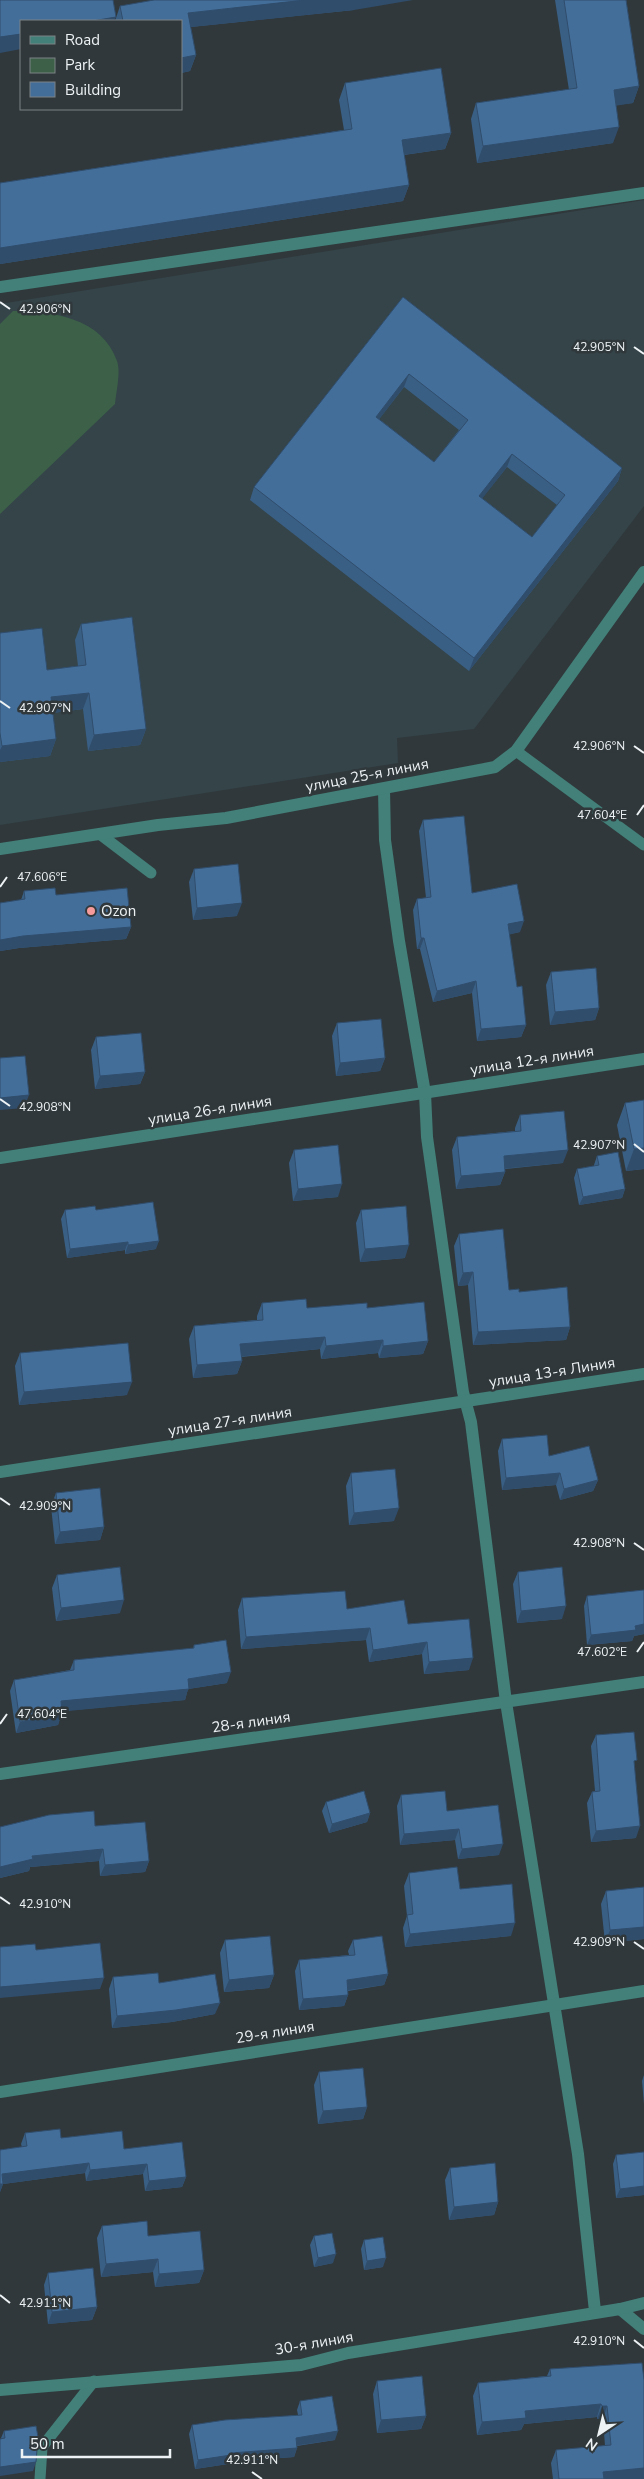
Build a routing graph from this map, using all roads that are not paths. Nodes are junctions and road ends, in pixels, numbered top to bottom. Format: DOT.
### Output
graph roads {
  1 [pos="644,193"];
  2 [pos="0,287"];
  3 [pos="644,572"];
  4 [pos="516,751"];
  5 [pos="384,789"];
  6 [pos="101,835"];
  7 [pos="644,845"];
  8 [pos="0,849"];
  9 [pos="151,873"];
  10 [pos="644,1058"];
  11 [pos="425,1093"];
  12 [pos="0,1158"];
  13 [pos="644,1374"];
  14 [pos="465,1402"];
  15 [pos="0,1472"];
  16 [pos="644,1682"];
  17 [pos="506,1702"];
  18 [pos="0,1774"];
  19 [pos="644,1991"];
  20 [pos="555,2004"];
  21 [pos="0,2092"];
  22 [pos="644,2303"];
  23 [pos="620,2309"];
  24 [pos="599,2311"];
  25 [pos="644,2329"];
  26 [pos="94,2381"];
  27 [pos="0,2390"];
  28 [pos="40,2479"];
  1 -- 2 [label="street"];
  3 -- 4 [label="street, улица 25-я линия"];
  4 -- 5 [label="street, улица 25-я линия"];
  4 -- 7 [label="lane"];
  5 -- 6 [label="street, улица 25-я линия"];
  5 -- 11 [label="street"];
  6 -- 8 [label="street, улица 25-я линия"];
  6 -- 9 [label="lane"];
  10 -- 11 [label="street, улица 12-я линия"];
  11 -- 12 [label="street, улица 26-я линия"];
  11 -- 14 [label="street"];
  13 -- 14 [label="street, улица 13-я Линия"];
  14 -- 15 [label="street, улица 27-я линия"];
  14 -- 17 [label="street"];
  16 -- 17 [label="street, 28-я линия"];
  17 -- 18 [label="street, 28-я линия"];
  17 -- 20 [label="street"];
  19 -- 20 [label="street, 29-я линия"];
  20 -- 21 [label="street, 29-я линия"];
  20 -- 24 [label="street"];
  22 -- 23 [label="street, 30-я линия"];
  23 -- 24 [label="street, 30-я линия"];
  23 -- 25 [label="street"];
  24 -- 26 [label="street, 30-я линия"];
  26 -- 27 [label="street, 30-я линия"];
  26 -- 28 [label="lane"];
}
